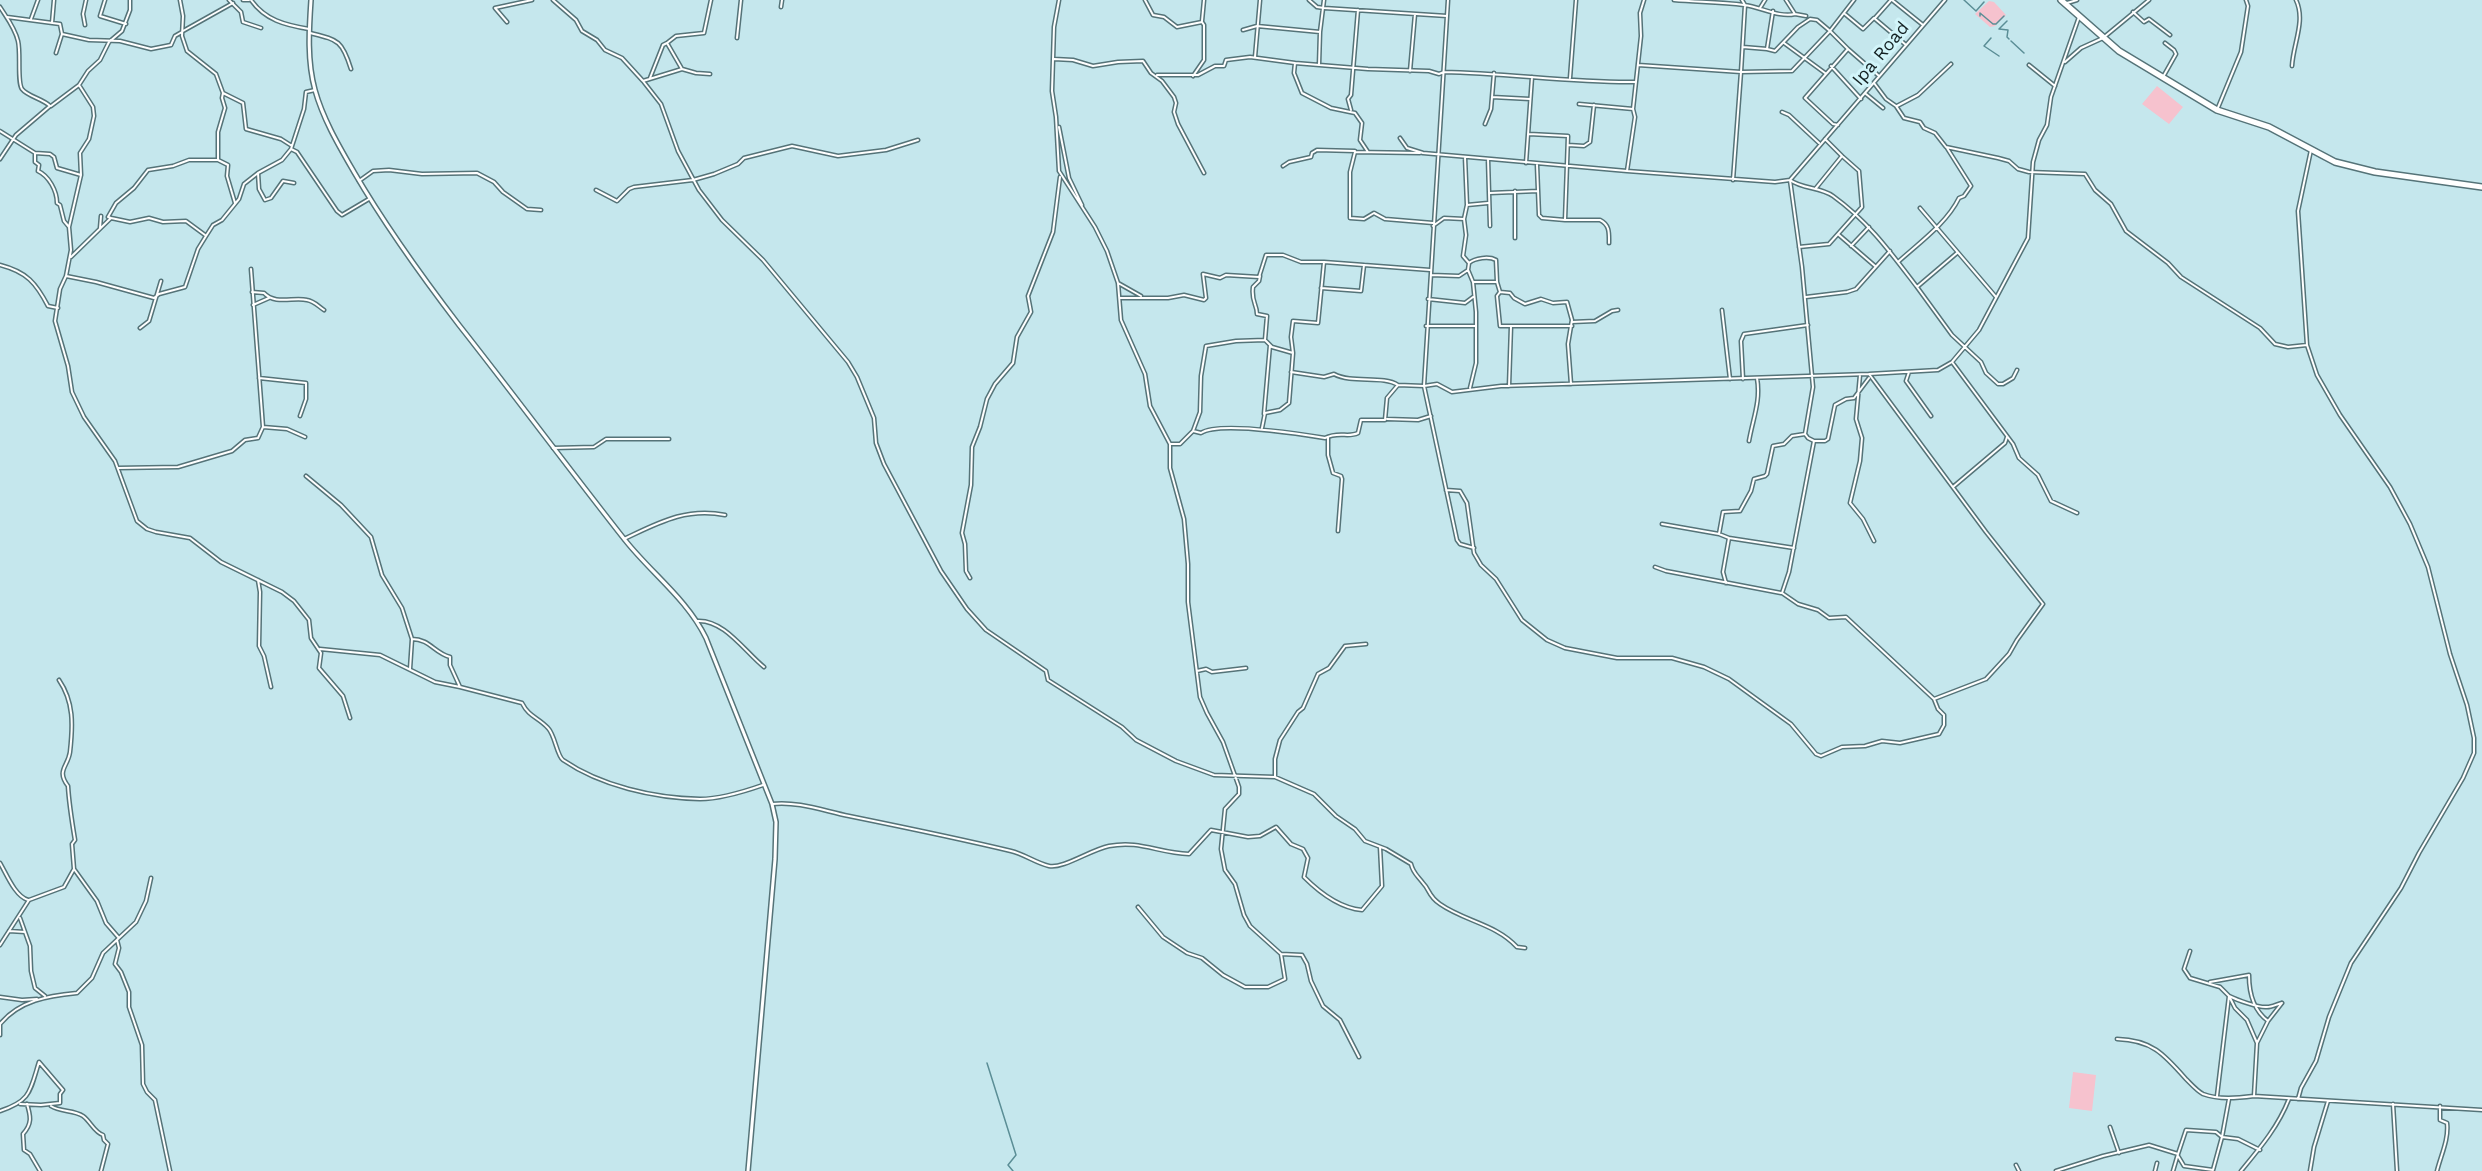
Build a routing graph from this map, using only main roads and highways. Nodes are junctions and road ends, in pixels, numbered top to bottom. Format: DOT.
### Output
graph roads {
  1 [pos="2063,2"];
  2 [pos="2482,187"];
  1 -- 2 [label="main road"];
}
